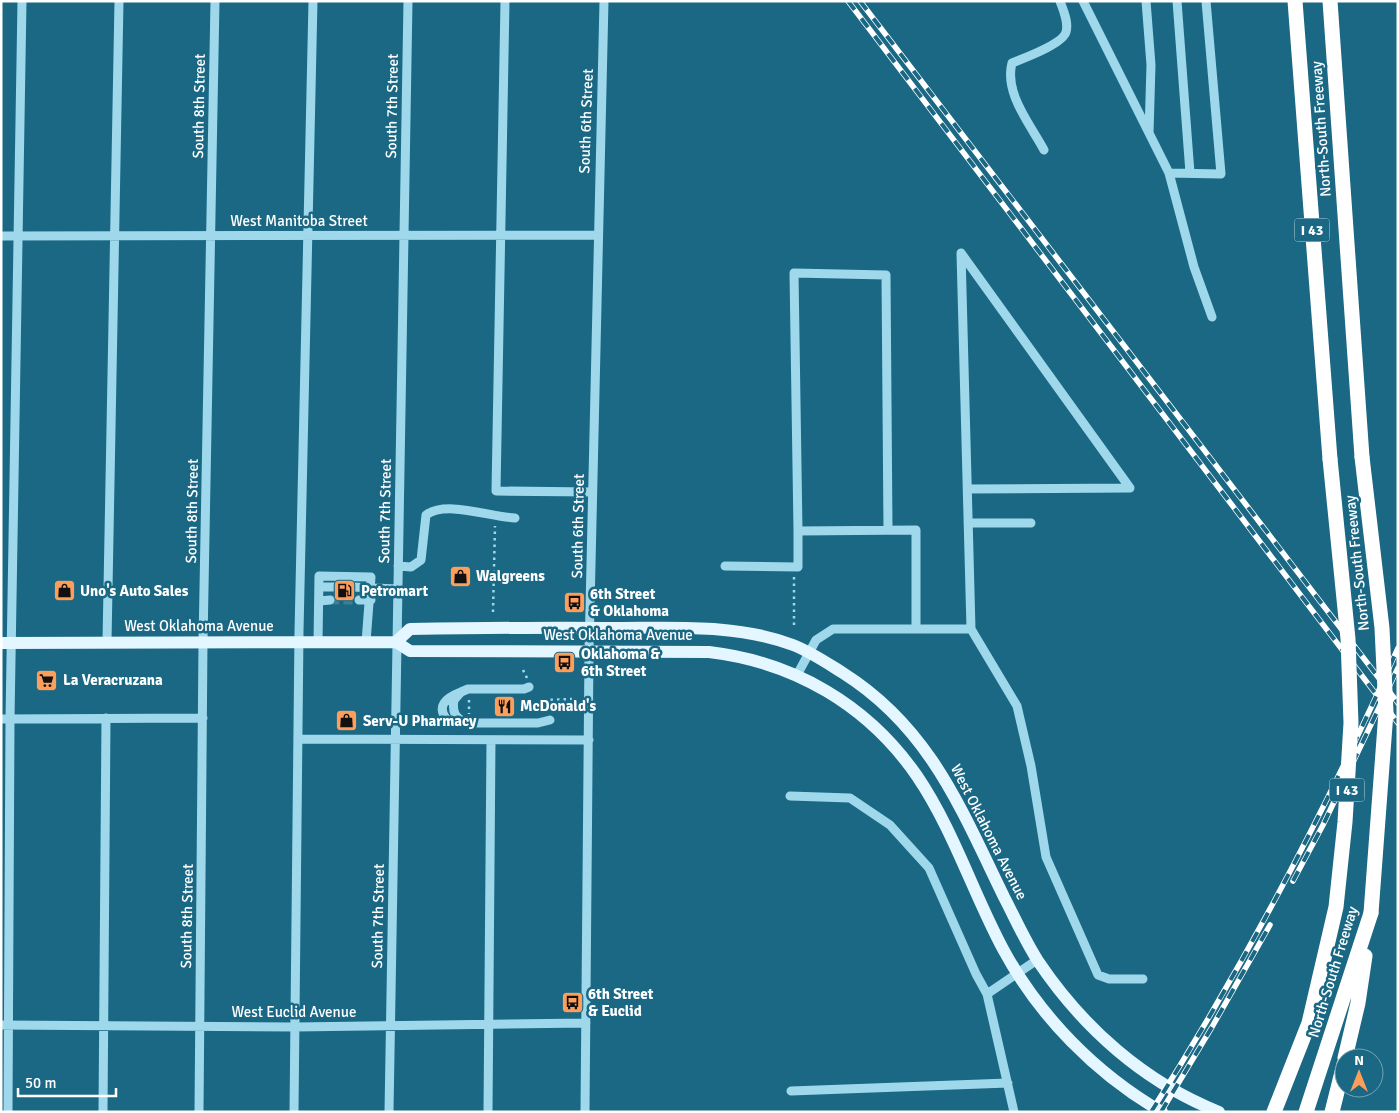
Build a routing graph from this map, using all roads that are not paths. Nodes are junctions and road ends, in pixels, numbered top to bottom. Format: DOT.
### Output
graph roads {
  1 [pos="22,1"];
  2 [pos="119,1"];
  3 [pos="215,1"];
  4 [pos="313,1"];
  5 [pos="408,1"];
  6 [pos="505,1"];
  7 [pos="604,1"];
  8 [pos="1060,1"];
  9 [pos="1084,1"];
  10 [pos="1146,1"];
  11 [pos="1177,1"];
  12 [pos="1206,1"];
  13 [pos="1295,1"];
  14 [pos="1330,1"];
  15 [pos="1150,134"];
  16 [pos="1044,150"];
  17 [pos="1169,173"];
  18 [pos="1190,174"];
  19 [pos="308,235"];
  20 [pos="403,235"];
  21 [pos="501,235"];
  22 [pos="597,235"];
  23 [pos="1,236"];
  24 [pos="17,236"];
  25 [pos="115,236"];
  26 [pos="210,236"];
  27 [pos="1212,317"];
  28 [pos="968,489"];
  29 [pos="592,492"];
  30 [pos="515,518"];
  31 [pos="968,523"];
  32 [pos="1031,523"];
  33 [pos="888,530"];
  34 [pos="798,531"];
  35 [pos="398,566"];
  36 [pos="725,566"];
  37 [pos="319,587"];
  38 [pos="336,587"];
  39 [pos="352,587"];
  40 [pos="371,588"];
  41 [pos="397,589"];
  42 [pos="330,600"];
  43 [pos="359,600"];
  44 [pos="371,600"];
  45 [pos="319,601"];
  46 [pos="590,628"];
  47 [pos="916,629"];
  48 [pos="971,629"];
  49 [pos="107,642"];
  50 [pos="203,642"];
  51 [pos="299,642"];
  52 [pos="318,642"];
  53 [pos="366,642"];
  54 [pos="396,642"];
  55 [pos="6,643"];
  56 [pos="590,651"];
  57 [pos="809,652"];
  58 [pos="797,675"];
  59 [pos="529,687"];
  60 [pos="106,718"];
  61 [pos="203,718"];
  62 [pos="5,719"];
  63 [pos="550,720"];
  64 [pos="298,739"];
  65 [pos="395,739"];
  66 [pos="491,740"];
  67 [pos="589,740"];
  68 [pos="790,796"];
  69 [pos="1371,913"];
  70 [pos="1037,960"];
  71 [pos="1018,973"];
  72 [pos="1143,979"];
  73 [pos="987,994"];
  74 [pos="586,1023"];
  75 [pos="489,1024"];
  76 [pos="5,1025"];
  77 [pos="200,1025"];
  78 [pos="105,1026"];
  79 [pos="390,1026"];
  80 [pos="295,1027"];
  81 [pos="1347,1048"];
  82 [pos="1008,1083"];
  83 [pos="791,1091"];
  84 [pos="1336,1098"];
  85 [pos="8,1112"];
  86 [pos="103,1112"];
  87 [pos="199,1112"];
  88 [pos="294,1112"];
  89 [pos="389,1112"];
  90 [pos="488,1112"];
  91 [pos="585,1112"];
  92 [pos="1014,1112"];
  93 [pos="1162,1112"];
  94 [pos="1219,1112"];
  95 [pos="1274,1112"];
  96 [pos="1306,1112"];
  97 [pos="1332,1112"];
  1 -- 24 [label="street"];
  2 -- 25 [label="street"];
  3 -- 26 [label="street, South 8th Street"];
  4 -- 19 [label="street"];
  5 -- 20 [label="street, South 7th Street"];
  6 -- 21 [label="street"];
  7 -- 22 [label="street, South 6th Street"];
  8 -- 16 [label="street"];
  9 -- 15 [label="street"];
  10 -- 15 [label="street"];
  11 -- 18 [label="street"];
  12 -- 18 [label="street"];
  13 -- 95 [label="highway, North-South Freeway / I 43, bridge"];
  14 -- 69 [label="highway, North-South Freeway / I 43, bridge"];
  15 -- 17 [label="street"];
  17 -- 18 [label="street"];
  17 -- 27 [label="street"];
  19 -- 20 [label="street, West Manitoba Street"];
  19 -- 26 [label="street, West Manitoba Street"];
  19 -- 51 [label="street"];
  20 -- 21 [label="street, West Manitoba Street"];
  20 -- 35 [label="street, South 7th Street"];
  21 -- 22 [label="street, West Manitoba Street"];
  21 -- 29 [label="street"];
  22 -- 29 [label="street, South 6th Street"];
  23 -- 24 [label="street, West Manitoba Street"];
  24 -- 25 [label="street, West Manitoba Street"];
  24 -- 55 [label="street"];
  25 -- 26 [label="street, West Manitoba Street"];
  25 -- 49 [label="street"];
  26 -- 50 [label="street, South 8th Street"];
  28 -- 28 [label="street"];
  28 -- 31 [label="street"];
  29 -- 46 [label="street, South 6th Street"];
  30 -- 35 [label="street"];
  31 -- 32 [label="street"];
  31 -- 48 [label="street"];
  33 -- 34 [label="street"];
  33 -- 34 [label="street"];
  33 -- 47 [label="street"];
  34 -- 36 [label="street"];
  35 -- 41 [label="street, South 7th Street"];
  37 -- 38 [label="street"];
  37 -- 40 [label="street"];
  37 -- 45 [label="street"];
  39 -- 40 [label="street"];
  40 -- 41 [label="street"];
  40 -- 44 [label="street"];
  41 -- 54 [label="street, South 7th Street"];
  42 -- 45 [label="street"];
  43 -- 44 [label="street"];
  44 -- 53 [label="street"];
  45 -- 52 [label="street"];
  46 -- 54 [label="main road, West Oklahoma Avenue"];
  46 -- 56 [label="street, South 6th Street"];
  46 -- 57 [label="main road, West Oklahoma Avenue"];
  47 -- 48 [label="street"];
  47 -- 57 [label="street"];
  48 -- 72 [label="street"];
  49 -- 50 [label="main road, West Oklahoma Avenue"];
  49 -- 55 [label="main road, West Oklahoma Avenue"];
  50 -- 51 [label="main road, West Oklahoma Avenue"];
  50 -- 61 [label="street, South 8th Street"];
  51 -- 52 [label="main road, West Oklahoma Avenue"];
  51 -- 64 [label="street"];
  52 -- 53 [label="main road, West Oklahoma Avenue"];
  53 -- 54 [label="main road, West Oklahoma Avenue"];
  54 -- 56 [label="main road, West Oklahoma Avenue"];
  54 -- 65 [label="street, South 7th Street"];
  55 -- 62 [label="street"];
  56 -- 58 [label="main road, West Oklahoma Avenue"];
  56 -- 67 [label="street, South 6th Street"];
  57 -- 58 [label="street"];
  57 -- 70 [label="main road, West Oklahoma Avenue"];
  58 -- 71 [label="main road, West Oklahoma Avenue"];
  59 -- 63 [label="street"];
  60 -- 61 [label="street"];
  60 -- 62 [label="street"];
  60 -- 78 [label="street"];
  61 -- 77 [label="street, South 8th Street"];
  62 -- 76 [label="street"];
  64 -- 65 [label="street"];
  64 -- 80 [label="street"];
  65 -- 66 [label="street"];
  65 -- 79 [label="street, South 7th Street"];
  66 -- 67 [label="street"];
  66 -- 75 [label="street"];
  67 -- 74 [label="street, South 6th Street"];
  68 -- 73 [label="street"];
  69 -- 81 [label="highway"];
  69 -- 96 [label="highway, North-South Freeway / I 43"];
  70 -- 71 [label="street"];
  70 -- 94 [label="main road, West Oklahoma Avenue"];
  71 -- 73 [label="street"];
  71 -- 93 [label="main road, West Oklahoma Avenue"];
  73 -- 82 [label="street"];
  74 -- 75 [label="street, West Euclid Avenue"];
  74 -- 91 [label="street, South 6th Street"];
  75 -- 79 [label="street, West Euclid Avenue"];
  75 -- 90 [label="street"];
  76 -- 78 [label="street, West Euclid Avenue"];
  76 -- 85 [label="street"];
  77 -- 78 [label="street, West Euclid Avenue"];
  77 -- 80 [label="street, West Euclid Avenue"];
  77 -- 87 [label="street, South 8th Street"];
  78 -- 86 [label="street"];
  79 -- 80 [label="street, West Euclid Avenue"];
  79 -- 89 [label="street, South 7th Street"];
  80 -- 88 [label="street"];
  82 -- 83 [label="street"];
  82 -- 92 [label="street"];
  84 -- 97 [label="highway"];
}
